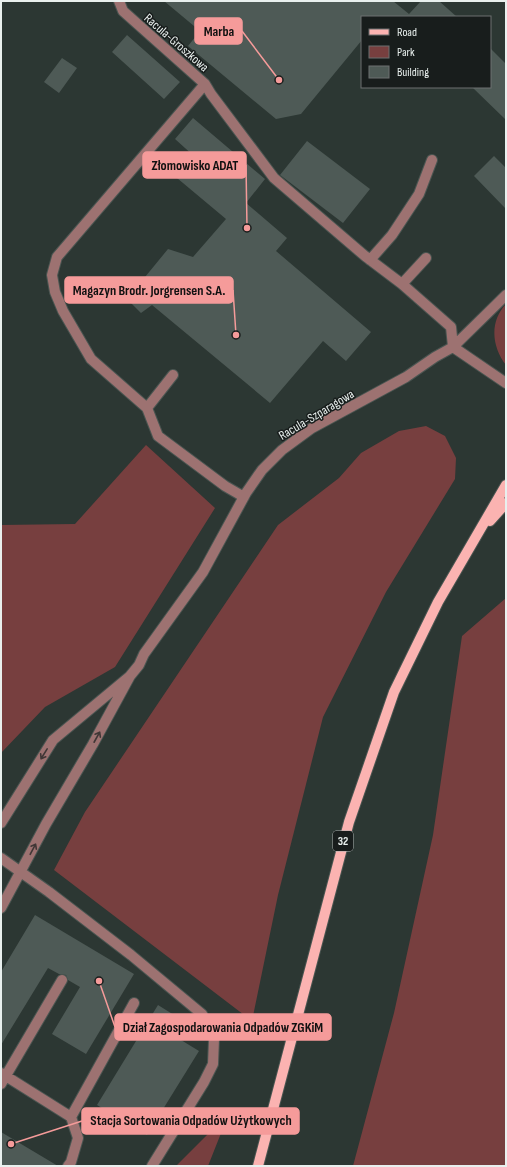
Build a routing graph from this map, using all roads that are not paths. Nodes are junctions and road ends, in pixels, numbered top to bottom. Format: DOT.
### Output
graph roads {
  1 [pos="119,1"];
  2 [pos="205,84"];
  3 [pos="432,160"];
  4 [pos="426,258"];
  5 [pos="370,260"];
  6 [pos="402,284"];
  7 [pos="506,295"];
  8 [pos="453,348"];
  9 [pos="173,375"];
  10 [pos="506,383"];
  11 [pos="147,408"];
  12 [pos="506,485"];
  13 [pos="244,497"];
  14 [pos="506,503"];
  15 [pos="478,534"];
  16 [pos="130,676"];
  17 [pos="1,823"];
  18 [pos="1,858"];
  19 [pos="21,871"];
  20 [pos="1,908"];
  21 [pos="62,980"];
  22 [pos="134,1003"];
  23 [pos="3,1078"];
  24 [pos="71,1117"];
  25 [pos="68,1166"];
  26 [pos="152,1166"];
  27 [pos="258,1166"];
  1 -- 2 [label="street, Racula-Groszkowa"];
  2 -- 5 [label="street, Racula-Groszkowa"];
  2 -- 11 [label="street"];
  3 -- 5 [label="street"];
  4 -- 6 [label="street"];
  5 -- 6 [label="street, Racula-Groszkowa"];
  6 -- 8 [label="street, Racula-Groszkowa"];
  7 -- 8 [label="street, Racula-Szparagowa"];
  8 -- 10 [label="street"];
  8 -- 13 [label="street, Racula-Szparagowa"];
  9 -- 11 [label="street"];
  11 -- 13 [label="street"];
  12 -- 15 [label="main road, 32"];
  13 -- 16 [label="street, Racula-Szparagowa"];
  14 -- 15 [label="main road, 32"];
  15 -- 27 [label="main road, 32"];
  16 -- 17 [label="street, one-way"];
  19 -- 16 [label="street, one-way"];
  18 -- 19 [label="street"];
  19 -- 20 [label="street"];
  19 -- 26 [label="street"];
  21 -- 23 [label="street"];
  22 -- 24 [label="street"];
  23 -- 24 [label="street"];
  24 -- 25 [label="street"];
}
